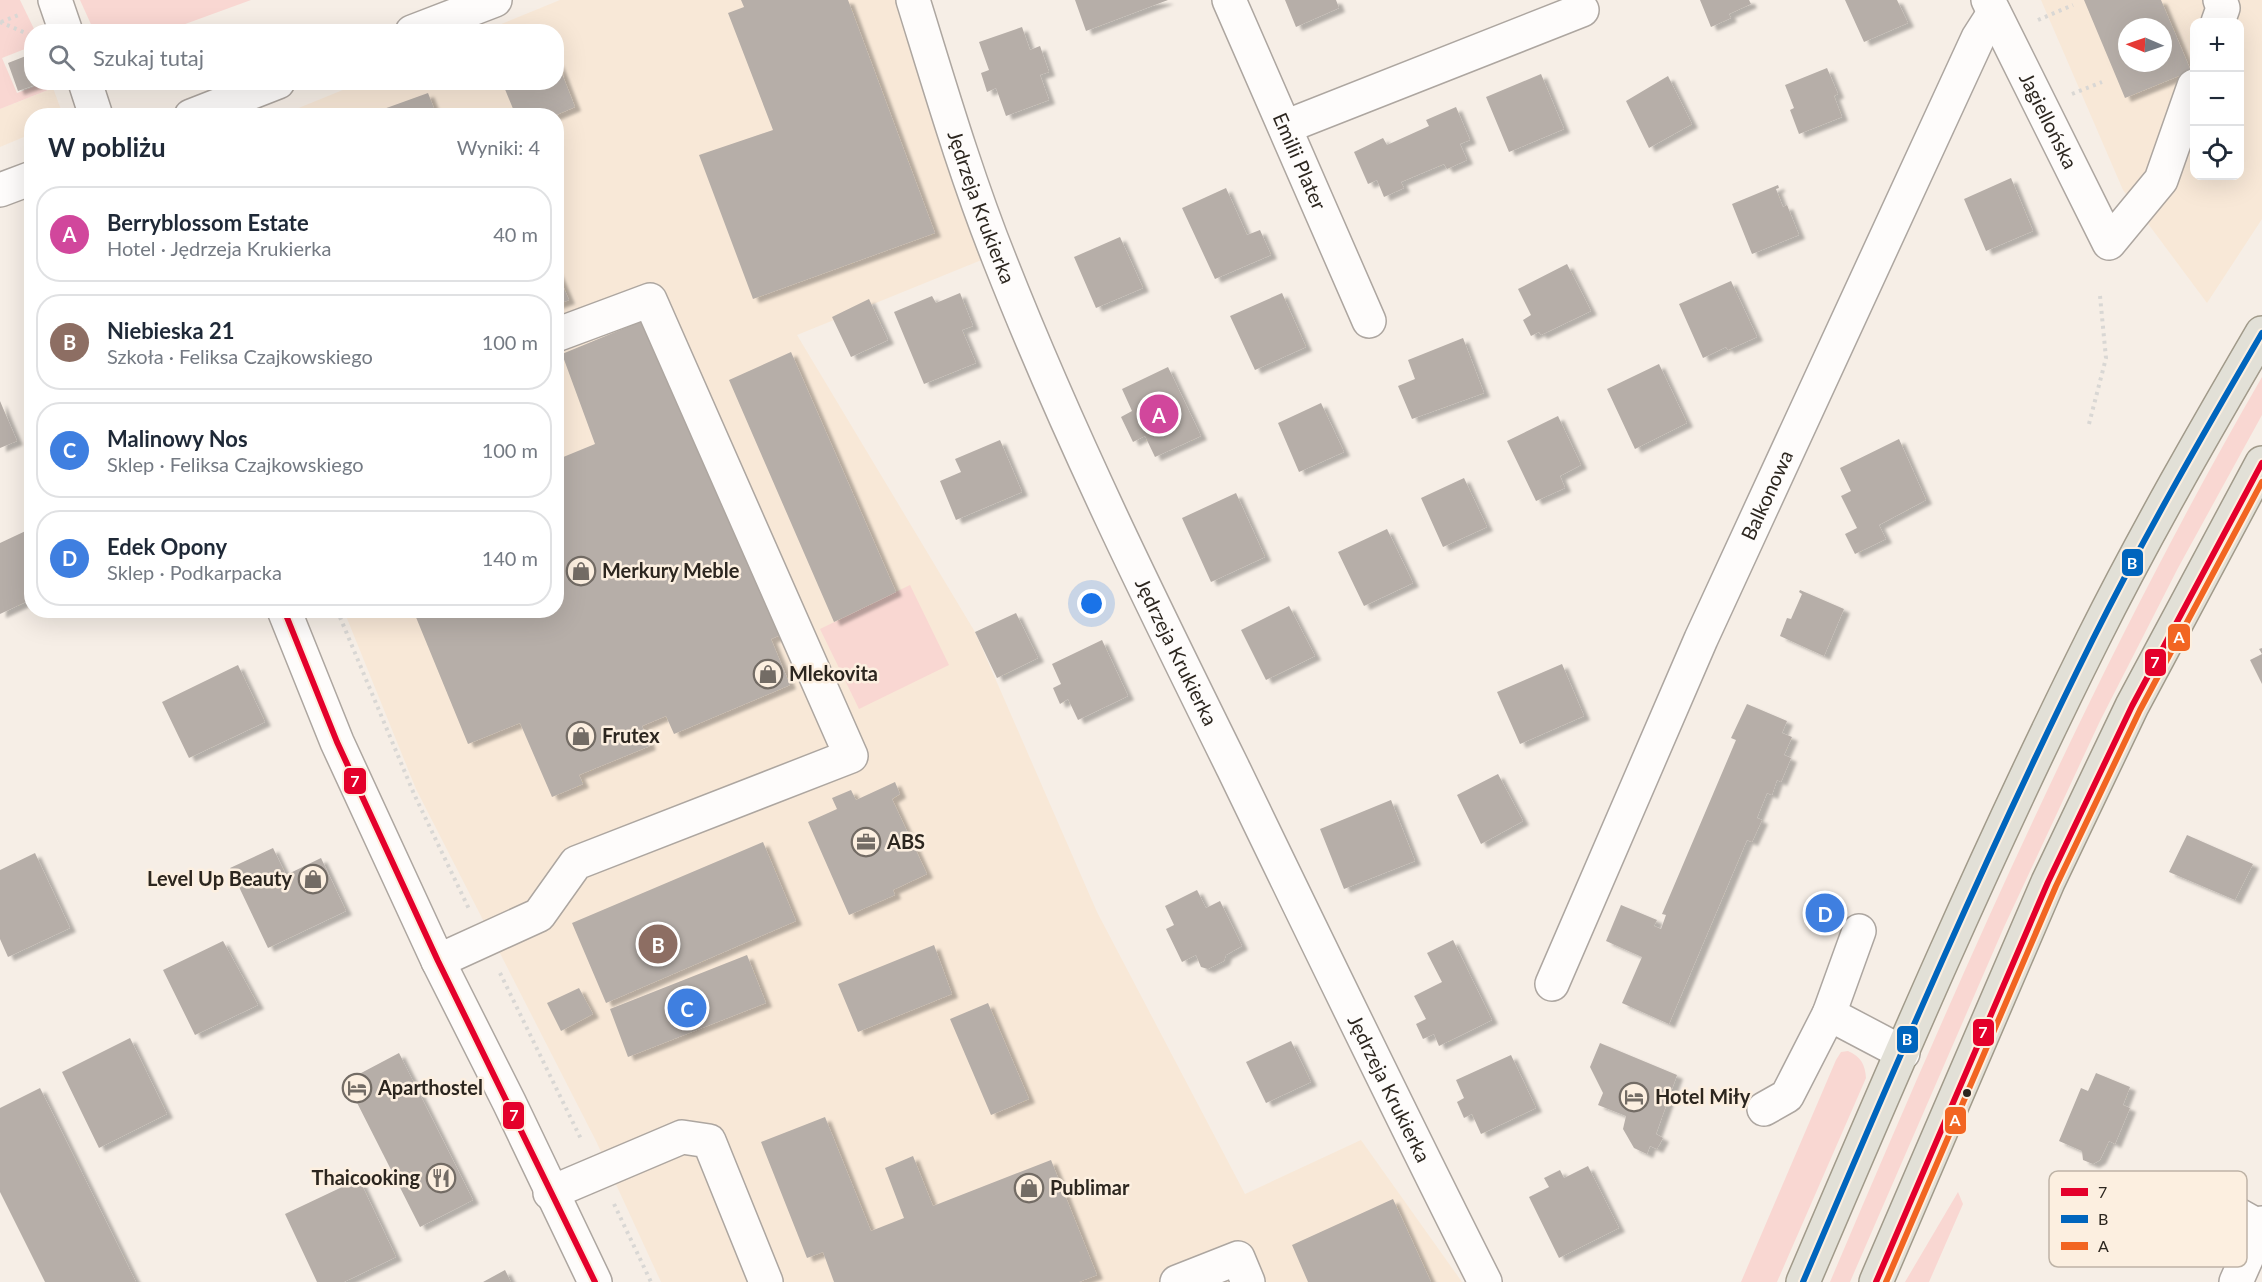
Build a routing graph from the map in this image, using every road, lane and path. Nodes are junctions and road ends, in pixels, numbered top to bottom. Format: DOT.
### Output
graph roads {
  1 [pos="495,0"];
  2 [pos="913,0"];
  3 [pos="1229,0"];
  4 [pos="2220,0"];
  5 [pos="43,5"];
  6 [pos="2073,6"];
  7 [pos="1991,7"];
  8 [pos="1582,10"];
  9 [pos="2219,18"];
  10 [pos="0,22"];
  11 [pos="2031,22"];
  12 [pos="59,24"];
  13 [pos="433,24"];
  14 [pos="24,32"];
  15 [pos="2102,82"];
  16 [pos="88,90"];
  17 [pos="258,90"];
  18 [pos="2063,98"];
  19 [pos="2190,98"];
  20 [pos="93,108"];
  21 [pos="211,108"];
  22 [pos="1285,127"];
  23 [pos="24,181"];
  24 [pos="0,190"];
  25 [pos="2100,296"];
  26 [pos="1369,321"];
  27 [pos="564,332"];
  28 [pos="2262,333"];
  29 [pos="2089,424"];
  30 [pos="2262,463"];
  31 [pos="287,618"];
  32 [pos="1858,932"];
  33 [pos="438,961"];
  34 [pos="1552,984"];
  35 [pos="1829,1014"];
  36 [pos="1903,1053"];
  37 [pos="1764,1109"];
  38 [pos="550,1193"];
  39 [pos="2247,1218"];
  40 [pos="2261,1225"];
  41 [pos="2247,1257"];
  42 [pos="2243,1267"];
  43 [pos="595,1282"];
  44 [pos="766,1282"];
  45 [pos="1178,1282"];
  46 [pos="1248,1282"];
  47 [pos="1485,1282"];
  48 [pos="1803,1282"];
  49 [pos="1876,1282"];
  50 [pos="2236,1282"];
  1 -- 13 [label="street"];
  2 -- 47 [label="street, Jędrzeja Krukierka"];
  3 -- 22 [label="street, Emilii Plater"];
  4 -- 9 [label="street"];
  5 -- 10 [label="path"];
  5 -- 12 [label="street"];
  6 -- 11 [label="path"];
  7 -- 19 [label="street, Jagiellońska"];
  7 -- 34 [label="street, Balkonowa"];
  8 -- 22 [label="street"];
  10 -- 14 [label="path"];
  15 -- 18 [label="path"];
  16 -- 20 [label="street"];
  17 -- 21 [label="street"];
  22 -- 26 [label="street, Emilii Plater"];
  23 -- 24 [label="street"];
  25 -- 29 [label="path"];
  27 -- 33 [label="street"];
  28 -- 36 [label="main road"];
  30 -- 49 [label="main road"];
  31 -- 33 [label="street"];
  32 -- 35 [label="street"];
  33 -- 38 [label="street"];
  35 -- 36 [label="street"];
  35 -- 37 [label="street"];
  36 -- 48 [label="main road"];
  38 -- 43 [label="street"];
  38 -- 44 [label="street"];
  39 -- 40 [label="street"];
  40 -- 41 [label="street"];
  42 -- 50 [label="street"];
  45 -- 46 [label="street"];
}
